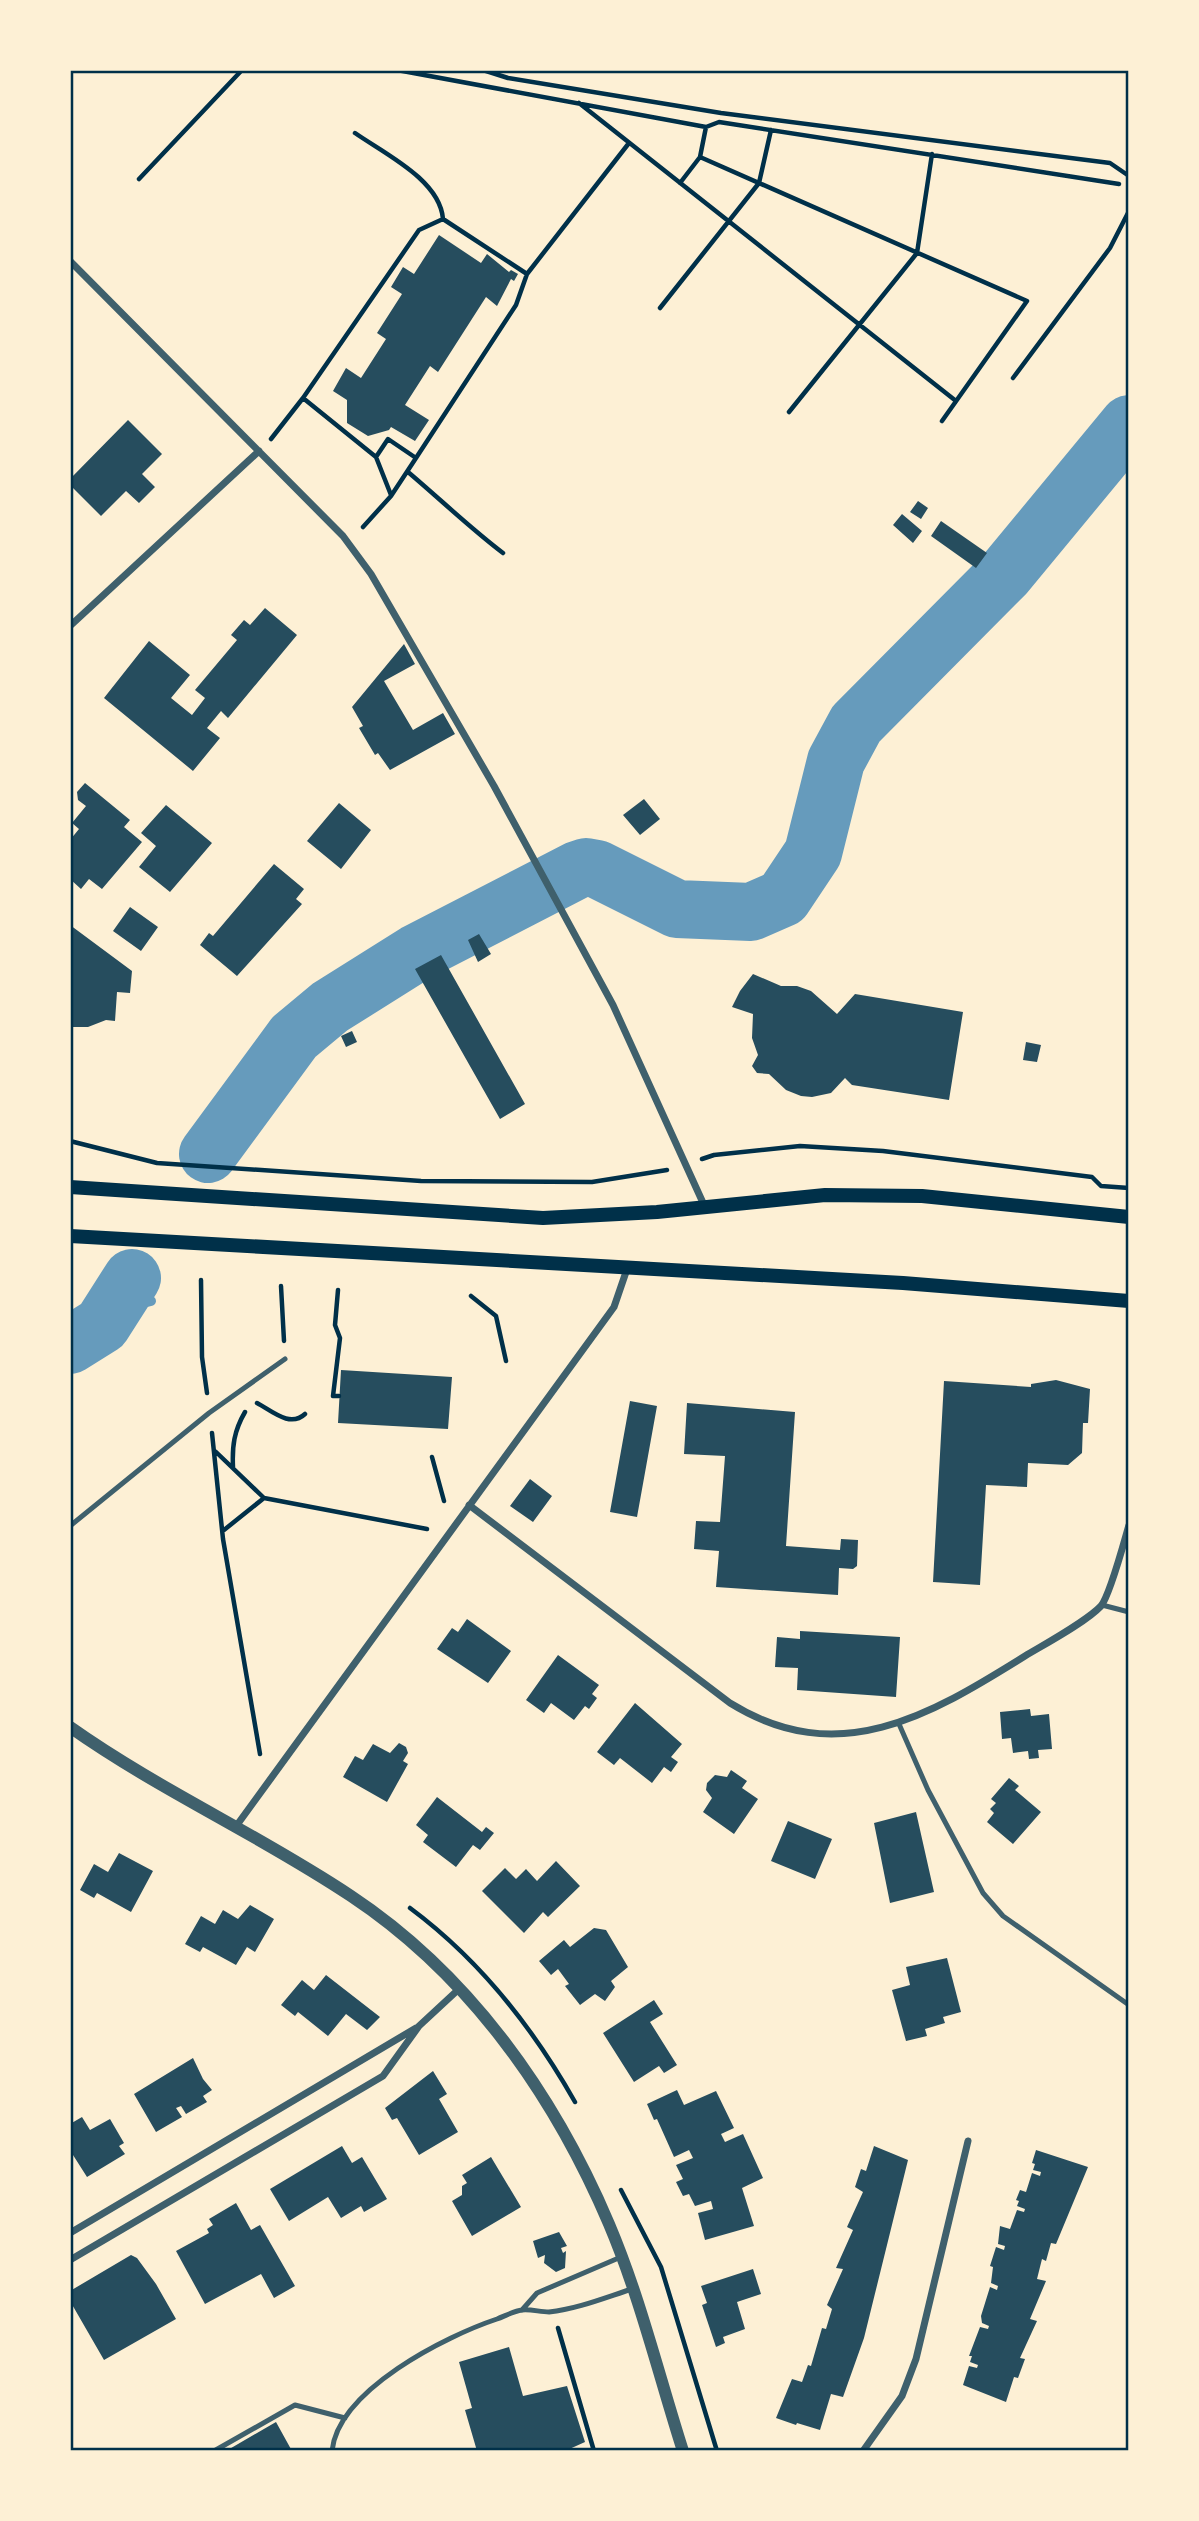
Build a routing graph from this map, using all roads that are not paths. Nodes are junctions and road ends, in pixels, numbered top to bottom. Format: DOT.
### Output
graph roads {
  1 [pos="70,261"];
  2 [pos="259,451"];
  3 [pos="70,626"];
  4 [pos="70,1188"];
  5 [pos="704,1205"];
  6 [pos="1129,1217"];
  7 [pos="70,1236"];
  8 [pos="627,1269"];
  9 [pos="1129,1301"];
  10 [pos="285,1359"];
  11 [pos="469,1505"];
  12 [pos="1129,1525"];
  13 [pos="70,1526"];
  14 [pos="1102,1605"];
  15 [pos="1129,1612"];
  16 [pos="900,1724"];
  17 [pos="70,1727"];
  18 [pos="237,1825"];
  19 [pos="461,1987"];
  20 [pos="1129,2005"];
  21 [pos="419,2026"];
  22 [pos="968,2141"];
  23 [pos="70,2233"];
  24 [pos="621,2258"];
  25 [pos="70,2260"];
  26 [pos="632,2289"];
  27 [pos="522,2310"];
  28 [pos="345,2418"];
  29 [pos="214,2451"];
  30 [pos="332,2451"];
  31 [pos="683,2451"];
  32 [pos="863,2451"];
  1 -- 2 [label="street"];
  2 -- 3 [label="street"];
  2 -- 5 [label="street"];
  4 -- 5 [label="main road"];
  5 -- 6 [label="main road"];
  7 -- 8 [label="main road"];
  8 -- 9 [label="main road"];
  8 -- 11 [label="street"];
  10 -- 13 [label="lane"];
  11 -- 16 [label="street"];
  11 -- 18 [label="street"];
  12 -- 14 [label="street"];
  14 -- 15 [label="lane"];
  14 -- 16 [label="street"];
  16 -- 20 [label="lane"];
  17 -- 18 [label="street"];
  18 -- 19 [label="street"];
  19 -- 21 [label="street"];
  19 -- 24 [label="street"];
  21 -- 23 [label="street"];
  21 -- 25 [label="street"];
  22 -- 32 [label="street"];
  24 -- 26 [label="street"];
  24 -- 27 [label="lane"];
  26 -- 27 [label="lane"];
  26 -- 31 [label="street"];
  27 -- 28 [label="lane"];
  28 -- 29 [label="lane"];
  28 -- 30 [label="lane"];
}
